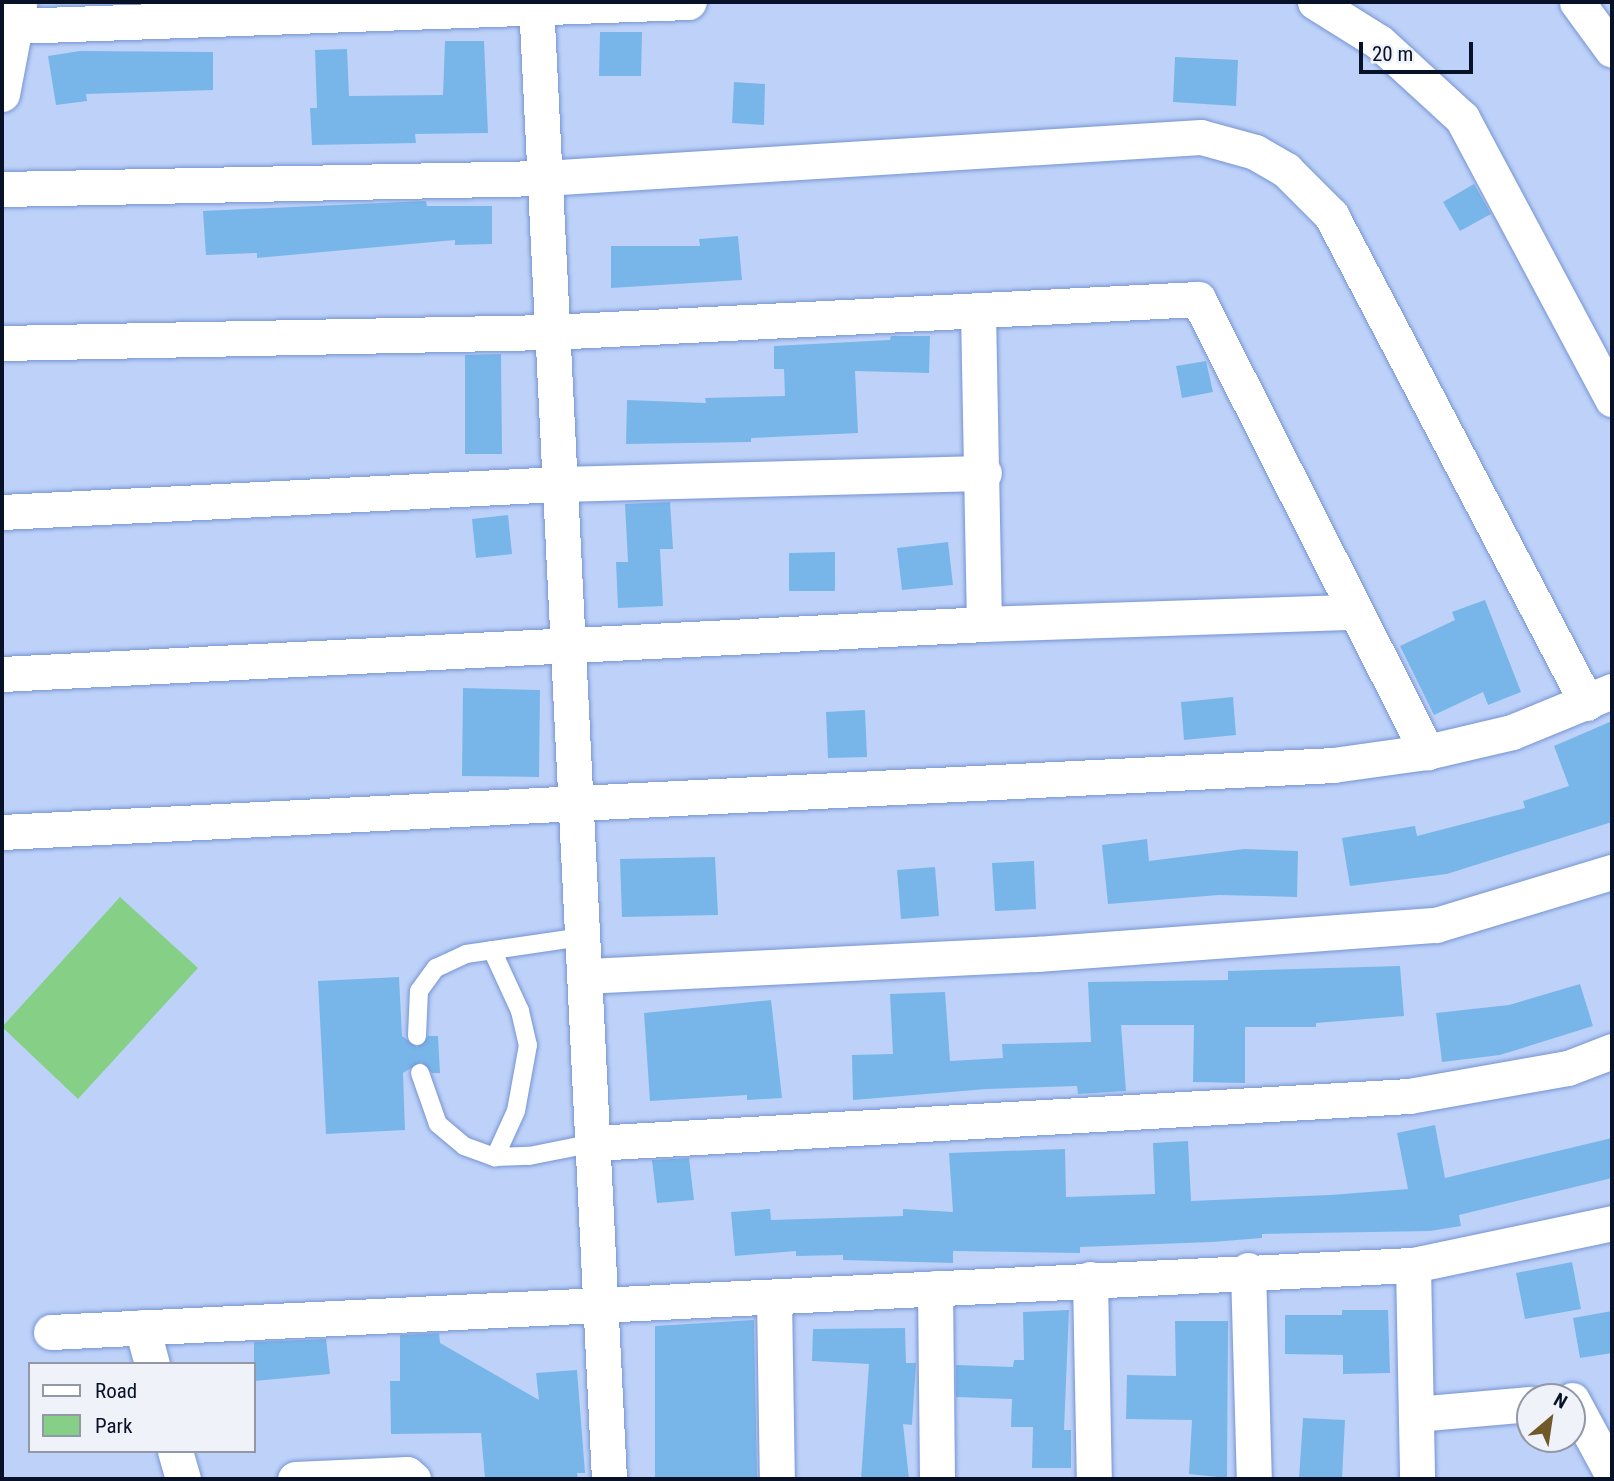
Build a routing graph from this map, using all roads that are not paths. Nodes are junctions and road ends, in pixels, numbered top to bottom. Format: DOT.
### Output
graph roads {
  1 [pos="689,2"];
  2 [pos="1315,2"];
  3 [pos="1577,2"];
  4 [pos="536,5"];
  5 [pos="371,8"];
  6 [pos="175,11"];
  7 [pos="17,14"];
  8 [pos="1612,50"];
  9 [pos="2,94"];
  10 [pos="544,178"];
  11 [pos="2,189"];
  12 [pos="978,312"];
  13 [pos="551,332"];
  14 [pos="2,343"];
  15 [pos="1612,399"];
  16 [pos="984,473"];
  17 [pos="559,484"];
  18 [pos="2,512"];
  19 [pos="1353,612"];
  20 [pos="984,624"];
  21 [pos="568,648"];
  22 [pos="2,674"];
  23 [pos="1600,697"];
  24 [pos="1427,752"];
  25 [pos="576,806"];
  26 [pos="2,832"];
  27 [pos="1612,872"];
  28 [pos="583,937"];
  29 [pos="492,950"];
  30 [pos="585,976"];
  31 [pos="417,1036"];
  32 [pos="1612,1051"];
  33 [pos="420,1073"];
  34 [pos="594,1143"];
  35 [pos="495,1157"];
  36 [pos="1612,1223"];
  37 [pos="1413,1265"];
  38 [pos="1248,1270"];
  39 [pos="1090,1279"];
  40 [pos="935,1287"];
  41 [pos="774,1297"];
  42 [pos="601,1305"];
  43 [pos="142,1327"];
  44 [pos="51,1332"];
  45 [pos="151,1362"];
  46 [pos="1516,1405"];
  47 [pos="1416,1414"];
  48 [pos="1586,1426"];
  49 [pos="176,1453"];
  50 [pos="1612,1474"];
  51 [pos="183,1479"];
  52 [pos="295,1479"];
  53 [pos="413,1479"];
  54 [pos="609,1479"];
  55 [pos="777,1479"];
  56 [pos="937,1479"];
  57 [pos="1094,1479"];
  58 [pos="1254,1479"];
  59 [pos="1417,1479"];
  1 -- 4 [label="street"];
  2 -- 15 [label="street"];
  3 -- 8 [label="street"];
  4 -- 5 [label="street"];
  4 -- 10 [label="street"];
  5 -- 6 [label="street"];
  6 -- 7 [label="street"];
  7 -- 9 [label="street"];
  10 -- 11 [label="street"];
  10 -- 13 [label="street"];
  10 -- 23 [label="street"];
  12 -- 13 [label="street"];
  12 -- 16 [label="street"];
  12 -- 19 [label="street"];
  13 -- 14 [label="street"];
  13 -- 17 [label="street"];
  16 -- 17 [label="street"];
  16 -- 20 [label="street"];
  17 -- 18 [label="street"];
  17 -- 21 [label="street"];
  19 -- 20 [label="street"];
  19 -- 24 [label="street"];
  20 -- 21 [label="street"];
  21 -- 22 [label="street"];
  21 -- 25 [label="street"];
  23 -- 24 [label="street"];
  24 -- 25 [label="street"];
  25 -- 26 [label="street"];
  25 -- 28 [label="street"];
  27 -- 30 [label="street"];
  28 -- 29 [label="lane"];
  28 -- 30 [label="street"];
  29 -- 31 [label="lane"];
  29 -- 35 [label="lane"];
  30 -- 34 [label="street"];
  32 -- 34 [label="street"];
  33 -- 35 [label="lane"];
  34 -- 35 [label="lane"];
  34 -- 42 [label="street"];
  36 -- 37 [label="street"];
  37 -- 38 [label="street"];
  37 -- 47 [label="street"];
  38 -- 39 [label="street"];
  38 -- 58 [label="street"];
  39 -- 40 [label="street"];
  39 -- 57 [label="street"];
  40 -- 41 [label="street"];
  40 -- 56 [label="street"];
  41 -- 42 [label="street"];
  41 -- 55 [label="street"];
  42 -- 43 [label="street"];
  42 -- 54 [label="street"];
  43 -- 44 [label="street"];
  43 -- 45 [label="street"];
  46 -- 47 [label="street"];
  47 -- 59 [label="street"];
  48 -- 50 [label="street"];
  49 -- 51 [label="street"];
  52 -- 53 [label="street"];
}
